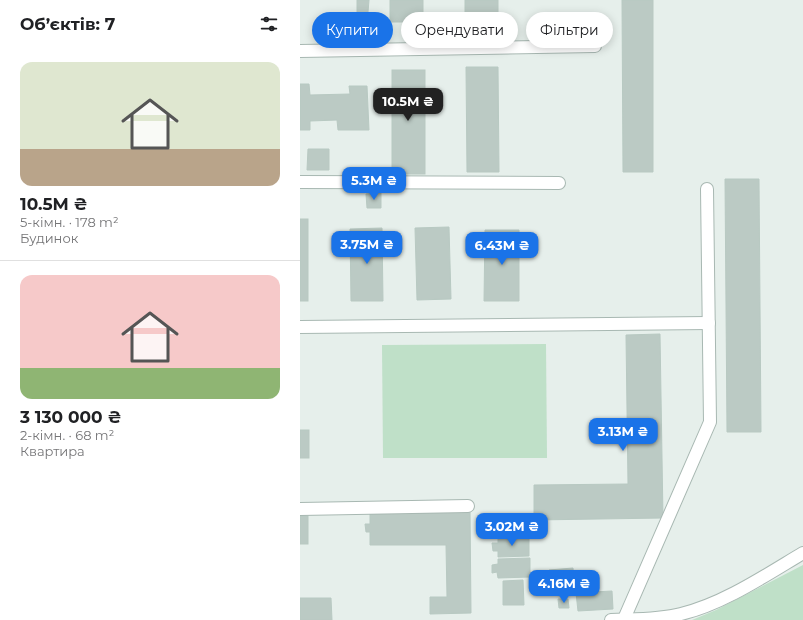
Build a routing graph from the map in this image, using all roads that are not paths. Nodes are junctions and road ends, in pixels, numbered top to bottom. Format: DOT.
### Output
graph roads {
  1 [pos="526,47"];
  2 [pos="300,51"];
  3 [pos="300,182"];
  4 [pos="558,183"];
  5 [pos="707,189"];
  6 [pos="709,323"];
  7 [pos="300,326"];
  8 [pos="468,506"];
  9 [pos="300,509"];
  10 [pos="803,553"];
  11 [pos="624,619"];
  12 [pos="611,620"];
  1 -- 2 [label="lane"];
  3 -- 4 [label="lane"];
  5 -- 6 [label="lane"];
  6 -- 7 [label="lane"];
  6 -- 11 [label="lane"];
  8 -- 9 [label="lane"];
  10 -- 11 [label="lane"];
  11 -- 12 [label="lane"];
}
